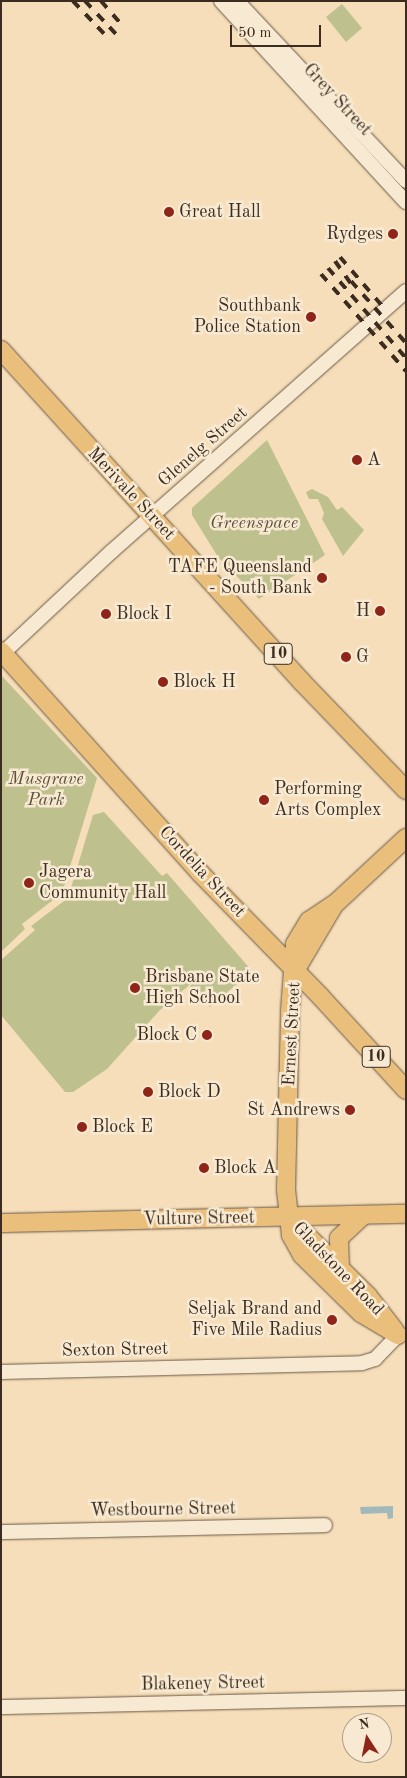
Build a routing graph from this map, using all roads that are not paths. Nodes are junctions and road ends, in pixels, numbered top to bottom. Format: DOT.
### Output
graph roads {
  1 [pos="221,1"];
  2 [pos="237,1"];
  3 [pos="406,181"];
  4 [pos="406,202"];
  5 [pos="406,291"];
  6 [pos="1,350"];
  7 [pos="152,516"];
  8 [pos="2,652"];
  9 [pos="406,790"];
  10 [pos="406,838"];
  11 [pos="295,971"];
  12 [pos="406,1090"];
  13 [pos="403,1215"];
  14 [pos="363,1216"];
  15 [pos="288,1217"];
  16 [pos="1,1223"];
  17 [pos="340,1268"];
  18 [pos="402,1339"];
  19 [pos="1,1372"];
  20 [pos="325,1525"];
  21 [pos="1,1532"];
  22 [pos="406,1698"];
  23 [pos="1,1707"];
  1 -- 4 [label="street, Grey Street"];
  2 -- 3 [label="street, Grey Street"];
  5 -- 7 [label="street, Glenelg Street"];
  6 -- 7 [label="main road, Merivale Street / 10"];
  7 -- 8 [label="street, Glenelg Street"];
  7 -- 9 [label="main road, Merivale Street / 10"];
  8 -- 11 [label="main road, Cordelia Street / 10"];
  10 -- 11 [label="main road, Ernest Street"];
  11 -- 12 [label="main road, Cordelia Street / 10"];
  11 -- 15 [label="main road, Ernest Street"];
  13 -- 14 [label="main road, Vulture Street"];
  14 -- 15 [label="main road, Vulture Street"];
  14 -- 17 [label="main road"];
  15 -- 16 [label="main road, Vulture Street"];
  15 -- 17 [label="main road, Gladstone Road"];
  15 -- 18 [label="main road, Gladstone Road"];
  17 -- 18 [label="main road, Gladstone Road"];
  18 -- 19 [label="street, Sexton Street"];
  20 -- 21 [label="street, Westbourne Street"];
  22 -- 23 [label="street, Blakeney Street"];
}
